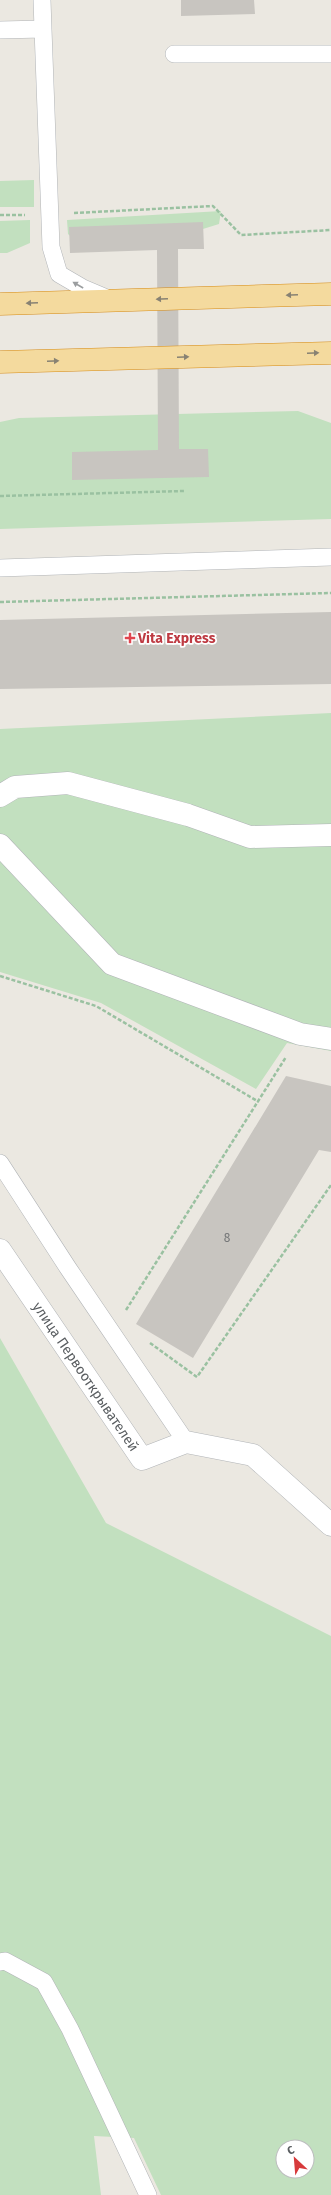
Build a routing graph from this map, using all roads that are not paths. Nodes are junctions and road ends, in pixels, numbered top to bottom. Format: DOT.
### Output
graph roads {
  1 [pos="42,0"];
  2 [pos="43,29"];
  3 [pos="0,30"];
  4 [pos="174,54"];
  5 [pos="331,54"];
  6 [pos="331,294"];
  7 [pos="113,301"];
  8 [pos="0,304"];
  9 [pos="331,353"];
  10 [pos="11,362"];
  11 [pos="0,373"];
  12 [pos="331,557"];
  13 [pos="0,568"];
  14 [pos="0,796"];
  15 [pos="331,836"];
  16 [pos="0,845"];
  17 [pos="331,1039"];
  18 [pos="0,1163"];
  19 [pos="0,1250"];
  20 [pos="186,1442"];
  21 [pos="331,1525"];
  22 [pos="0,1962"];
  23 [pos="148,2195"];
  1 -- 2 [label="lane"];
  2 -- 3 [label="lane"];
  7 -- 2 [label="lane, one-way"];
  4 -- 5 [label="lane"];
  6 -- 7 [label="highway, one-way"];
  7 -- 8 [label="highway, one-way"];
  10 -- 9 [label="highway, one-way"];
  10 -- 11 [label="street"];
  12 -- 13 [label="lane"];
  14 -- 15 [label="street"];
  16 -- 17 [label="street"];
  18 -- 20 [label="lane"];
  19 -- 20 [label="street, улица Первооткрывателей"];
  20 -- 21 [label="street"];
  22 -- 23 [label="lane"];
}
